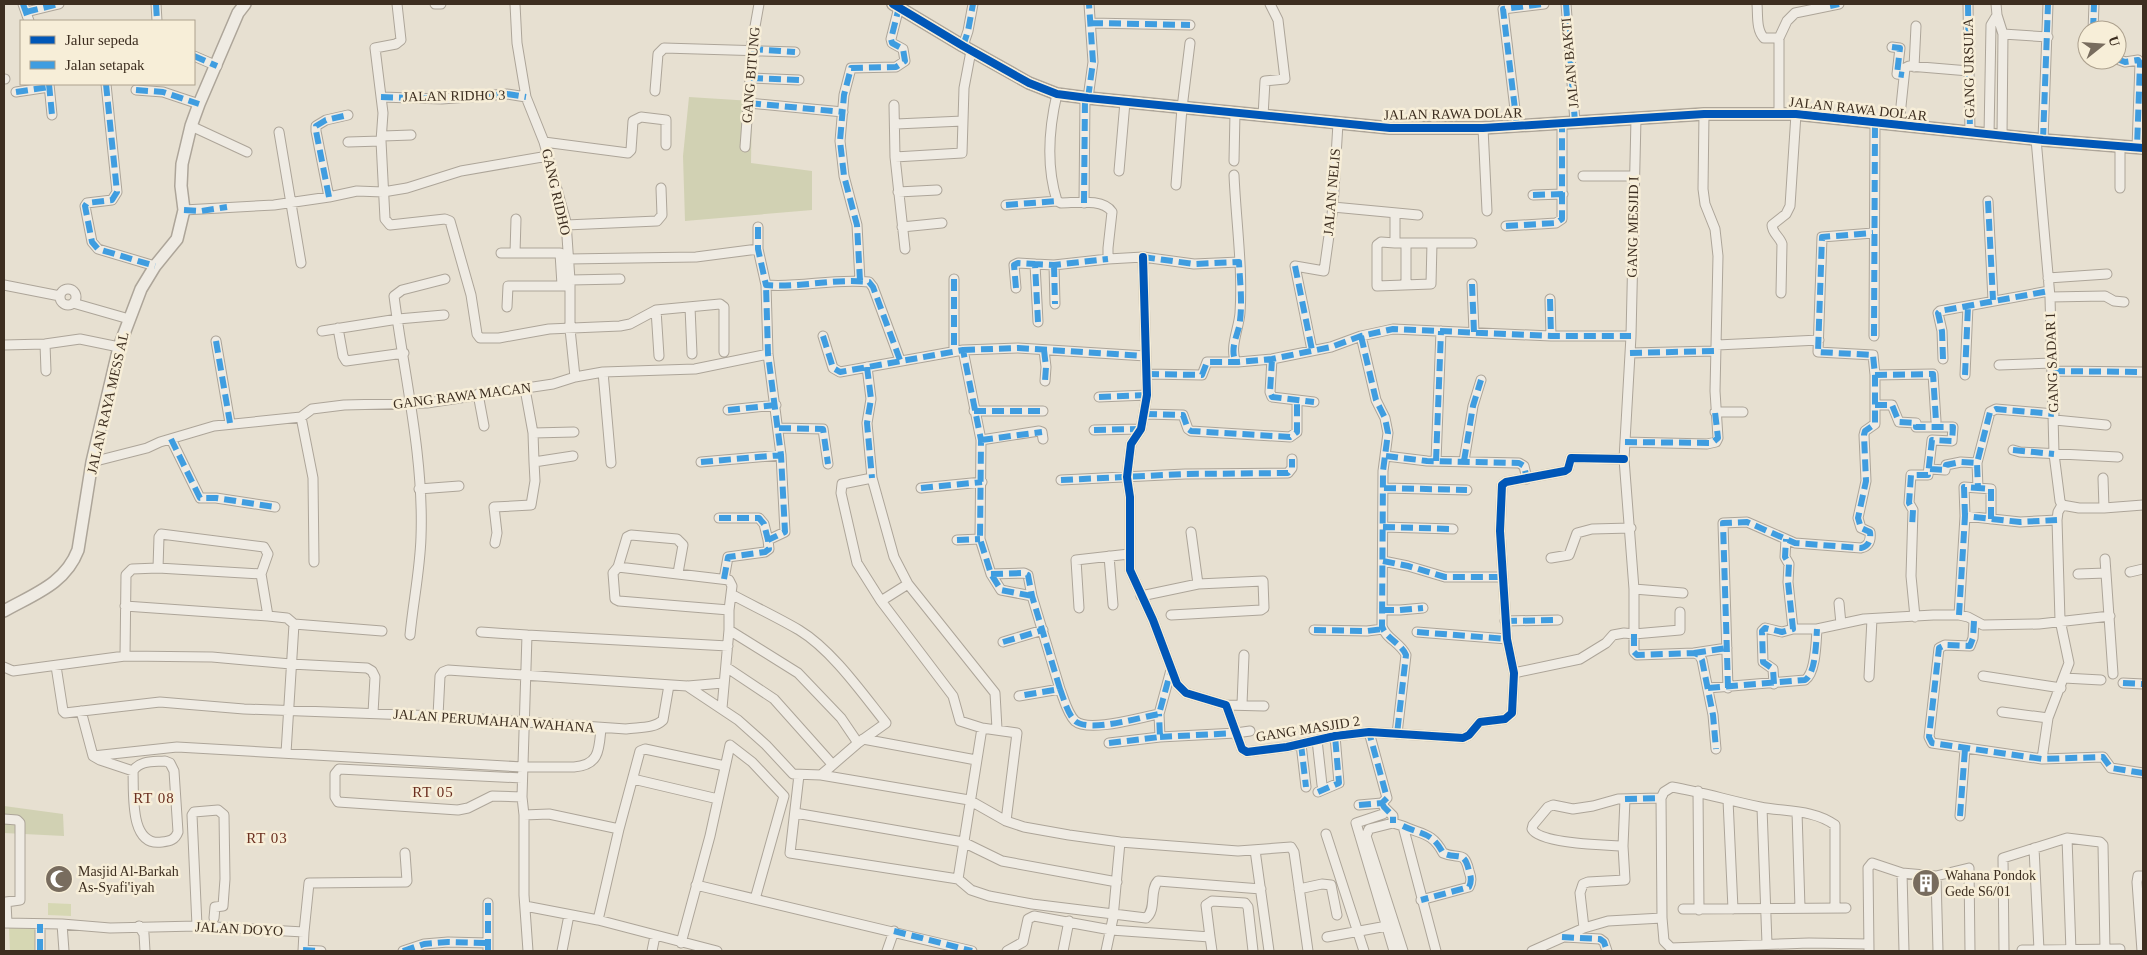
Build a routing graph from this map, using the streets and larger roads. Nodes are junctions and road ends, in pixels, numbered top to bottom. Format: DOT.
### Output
graph roads {
  1 [pos="59,4"];
  2 [pos="156,4"];
  3 [pos="244,4"];
  4 [pos="397,4"];
  5 [pos="434,4"];
  6 [pos="441,4"];
  7 [pos="515,4"];
  8 [pos="759,4"];
  9 [pos="973,4"];
  10 [pos="1089,4"];
  11 [pos="1270,4"];
  12 [pos="1544,4"];
  13 [pos="1566,4"];
  14 [pos="1757,4"];
  15 [pos="1839,4"];
  16 [pos="1968,4"];
  17 [pos="1996,4"];
  18 [pos="2048,4"];
  19 [pos="2094,4"];
  20 [pos="896,6"];
  21 [pos="1503,6"];
  22 [pos="25,8"];
  23 [pos="1997,16"];
  24 [pos="29,20"];
  25 [pos="157,20"];
  26 [pos="2093,20"];
  27 [pos="1091,24"];
  28 [pos="1190,25"];
  29 [pos="1916,26"];
  30 [pos="2003,34"];
  31 [pos="2048,37"];
  32 [pos="1779,38"];
  33 [pos="1190,43"];
  34 [pos="1892,47"];
  35 [pos="967,48"];
  36 [pos="751,49"];
  37 [pos="796,52"];
  38 [pos="195,56"];
  39 [pos="2127,62"];
  40 [pos="217,66"];
  41 [pos="1914,67"];
  42 [pos="1970,71"];
  43 [pos="1904,75"];
  44 [pos="751,78"];
  45 [pos="798,80"];
  46 [pos="49,85"];
  47 [pos="106,85"];
  48 [pos="136,90"];
  49 [pos="655,91"];
  50 [pos="16,92"];
  51 [pos="1057,94"];
  52 [pos="381,97"];
  53 [pos="526,97"];
  54 [pos="1087,98"];
  55 [pos="1125,102"];
  56 [pos="749,103"];
  57 [pos="199,104"];
  58 [pos="894,104"];
  59 [pos="1182,108"];
  60 [pos="843,112"];
  61 [pos="1235,113"];
  62 [pos="1704,114"];
  63 [pos="1779,114"];
  64 [pos="1796,114"];
  65 [pos="52,115"];
  66 [pos="348,116"];
  67 [pos="1264,116"];
  68 [pos="1636,118"];
  69 [pos="964,121"];
  70 [pos="1575,122"];
  71 [pos="1338,123"];
  72 [pos="1562,123"];
  73 [pos="1874,123"];
  74 [pos="896,124"];
  75 [pos="1899,125"];
  76 [pos="191,126"];
  77 [pos="1517,126"];
  78 [pos="1483,128"];
  79 [pos="279,132"];
  80 [pos="1970,133"];
  81 [pos="411,135"];
  82 [pos="1989,135"];
  83 [pos="2002,136"];
  84 [pos="382,139"];
  85 [pos="2040,140"];
  86 [pos="348,142"];
  87 [pos="544,142"];
  88 [pos="666,145"];
  89 [pos="745,147"];
  90 [pos="2120,147"];
  91 [pos="2140,148"];
  92 [pos="247,152"];
  93 [pos="548,156"];
  94 [pos="895,157"];
  95 [pos="1234,161"];
  96 [pos="1119,171"];
  97 [pos="1234,175"];
  98 [pos="1584,176"];
  99 [pos="1634,176"];
  100 [pos="1176,185"];
  101 [pos="661,188"];
  102 [pos="2120,188"];
  103 [pos="937,190"];
  104 [pos="384,192"];
  105 [pos="898,192"];
  106 [pos="1563,194"];
  107 [pos="1533,195"];
  108 [pos="329,197"];
  109 [pos="1057,201"];
  110 [pos="1988,201"];
  111 [pos="1084,202"];
  112 [pos="292,203"];
  113 [pos="1006,205"];
  114 [pos="1333,207"];
  115 [pos="184,210"];
  116 [pos="1487,210"];
  117 [pos="1395,213"];
  118 [pos="1418,216"];
  119 [pos="516,219"];
  120 [pos="942,222"];
  121 [pos="566,225"];
  122 [pos="1506,226"];
  123 [pos="758,227"];
  124 [pos="902,227"];
  125 [pos="1873,233"];
  126 [pos="1406,242"];
  127 [pos="1432,242"];
  128 [pos="1395,243"];
  129 [pos="1472,243"];
  130 [pos="758,249"];
  131 [pos="904,249"];
  132 [pos="502,253"];
  133 [pos="515,253"];
  134 [pos="1143,257"];
  135 [pos="568,259"];
  136 [pos="1108,259"];
  137 [pos="1239,262"];
  138 [pos="302,263"];
  139 [pos="1035,264"];
  140 [pos="1054,265"];
  141 [pos="155,266"];
  142 [pos="2107,274"];
  143 [pos="2048,278"];
  144 [pos="620,279"];
  145 [pos="954,279"];
  146 [pos="445,280"];
  147 [pos="860,281"];
  148 [pos="567,284"];
  149 [pos="1472,284"];
  150 [pos="4,285"];
  151 [pos="1406,285"];
  152 [pos="766,286"];
  153 [pos="1016,288"];
  154 [pos="1781,293"];
  155 [pos="2049,294"];
  156 [pos="60,296"];
  157 [pos="1550,299"];
  158 [pos="1993,300"];
  159 [pos="2124,302"];
  160 [pos="73,303"];
  161 [pos="1054,304"];
  162 [pos="1968,306"];
  163 [pos="507,307"];
  164 [pos="690,307"];
  165 [pos="656,310"];
  166 [pos="444,315"];
  167 [pos="129,319"];
  168 [pos="398,319"];
  169 [pos="1038,322"];
  170 [pos="338,328"];
  171 [pos="570,329"];
  172 [pos="322,331"];
  173 [pos="1441,331"];
  174 [pos="1474,332"];
  175 [pos="823,336"];
  176 [pos="1361,336"];
  177 [pos="1551,336"];
  178 [pos="1631,336"];
  179 [pos="1874,336"];
  180 [pos="1818,340"];
  181 [pos="216,341"];
  182 [pos="45,344"];
  183 [pos="4,345"];
  184 [pos="119,347"];
  185 [pos="1716,348"];
  186 [pos="959,350"];
  187 [pos="1044,350"];
  188 [pos="1312,350"];
  189 [pos="724,352"];
  190 [pos="404,353"];
  191 [pos="1630,353"];
  192 [pos="692,354"];
  193 [pos="768,354"];
  194 [pos="660,356"];
  195 [pos="1146,356"];
  196 [pos="1272,359"];
  197 [pos="1943,359"];
  198 [pos="900,360"];
  199 [pos="1236,362"];
  200 [pos="1999,364"];
  201 [pos="867,367"];
  202 [pos="2053,367"];
  203 [pos="46,371"];
  204 [pos="603,372"];
  205 [pos="2143,372"];
  206 [pos="1146,374"];
  207 [pos="1875,375"];
  208 [pos="1965,375"];
  209 [pos="572,378"];
  210 [pos="1481,380"];
  211 [pos="1045,381"];
  212 [pos="525,389"];
  213 [pos="478,394"];
  214 [pos="1147,395"];
  215 [pos="1099,397"];
  216 [pos="1297,401"];
  217 [pos="1314,402"];
  218 [pos="411,404"];
  219 [pos="776,405"];
  220 [pos="1875,405"];
  221 [pos="728,410"];
  222 [pos="974,411"];
  223 [pos="1043,411"];
  224 [pos="1715,412"];
  225 [pos="1743,412"];
  226 [pos="1145,414"];
  227 [pos="301,417"];
  228 [pos="2055,417"];
  229 [pos="1936,421"];
  230 [pos="230,423"];
  231 [pos="2106,425"];
  232 [pos="484,426"];
  233 [pos="779,428"];
  234 [pos="1094,430"];
  235 [pos="1141,430"];
  236 [pos="574,432"];
  237 [pos="533,433"];
  238 [pos="171,439"];
  239 [pos="1043,439"];
  240 [pos="981,440"];
  241 [pos="1625,442"];
  242 [pos="2013,450"];
  243 [pos="2054,454"];
  244 [pos="781,455"];
  245 [pos="573,456"];
  246 [pos="1386,456"];
  247 [pos="2118,457"];
  248 [pos="1292,459"];
  249 [pos="1624,459"];
  250 [pos="1436,461"];
  251 [pos="1464,461"];
  252 [pos="92,462"];
  253 [pos="534,462"];
  254 [pos="701,462"];
  255 [pos="611,463"];
  256 [pos="1977,463"];
  257 [pos="828,464"];
  258 [pos="1930,469"];
  259 [pos="1128,477"];
  260 [pos="872,478"];
  261 [pos="2103,478"];
  262 [pos="1527,479"];
  263 [pos="1062,480"];
  264 [pos="982,482"];
  265 [pos="458,486"];
  266 [pos="921,488"];
  267 [pos="1384,488"];
  268 [pos="1978,488"];
  269 [pos="419,489"];
  270 [pos="1467,490"];
  271 [pos="2062,505"];
  272 [pos="2143,505"];
  273 [pos="274,507"];
  274 [pos="2104,508"];
  275 [pos="1965,516"];
  276 [pos="719,518"];
  277 [pos="1991,519"];
  278 [pos="2057,520"];
  279 [pos="1383,528"];
  280 [pos="1631,528"];
  281 [pos="1453,529"];
  282 [pos="1191,532"];
  283 [pos="980,539"];
  284 [pos="1786,539"];
  285 [pos="768,540"];
  286 [pos="957,540"];
  287 [pos="495,543"];
  288 [pos="1129,554"];
  289 [pos="1109,556"];
  290 [pos="1551,558"];
  291 [pos="2105,559"];
  292 [pos="1383,561"];
  293 [pos="314,562"];
  294 [pos="618,567"];
  295 [pos="158,568"];
  296 [pos="2143,569"];
  297 [pos="2130,572"];
  298 [pos="678,573"];
  299 [pos="2106,573"];
  300 [pos="261,574"];
  301 [pos="990,574"];
  302 [pos="2078,574"];
  303 [pos="1502,577"];
  304 [pos="724,579"];
  305 [pos="908,584"];
  306 [pos="1198,584"];
  307 [pos="1634,589"];
  308 [pos="1683,593"];
  309 [pos="731,594"];
  310 [pos="1032,596"];
  311 [pos="1141,596"];
  312 [pos="881,602"];
  313 [pos="1839,603"];
  314 [pos="1113,605"];
  315 [pos="125,606"];
  316 [pos="1079,608"];
  317 [pos="1423,608"];
  318 [pos="729,610"];
  319 [pos="1382,610"];
  320 [pos="4,611"];
  321 [pos="1680,612"];
  322 [pos="1172,615"];
  323 [pos="1959,615"];
  324 [pos="268,616"];
  325 [pos="2110,616"];
  326 [pos="1915,617"];
  327 [pos="1872,619"];
  328 [pos="1558,620"];
  329 [pos="2060,620"];
  330 [pos="1505,621"];
  331 [pos="1974,621"];
  332 [pos="294,624"];
  333 [pos="1841,624"];
  334 [pos="1383,629"];
  335 [pos="1793,629"];
  336 [pos="1817,629"];
  337 [pos="730,630"];
  338 [pos="1043,630"];
  339 [pos="1314,630"];
  340 [pos="382,631"];
  341 [pos="481,632"];
  342 [pos="1417,632"];
  343 [pos="1634,634"];
  344 [pos="410,635"];
  345 [pos="526,635"];
  346 [pos="1507,638"];
  347 [pos="1003,642"];
  348 [pos="728,646"];
  349 [pos="1727,648"];
  350 [pos="1694,653"];
  351 [pos="1244,655"];
  352 [pos="125,656"];
  353 [pos="291,664"];
  354 [pos="56,666"];
  355 [pos="4,667"];
  356 [pos="726,667"];
  357 [pos="1170,670"];
  358 [pos="524,674"];
  359 [pos="1514,674"];
  360 [pos="2113,674"];
  361 [pos="1983,676"];
  362 [pos="1869,677"];
  363 [pos="2064,678"];
  364 [pos="2101,680"];
  365 [pos="723,683"];
  366 [pos="2123,683"];
  367 [pos="1774,684"];
  368 [pos="2143,684"];
  369 [pos="669,685"];
  370 [pos="687,686"];
  371 [pos="1708,688"];
  372 [pos="1728,688"];
  373 [pos="2061,688"];
  374 [pos="1060,689"];
  375 [pos="1019,696"];
  376 [pos="1242,704"];
  377 [pos="1226,705"];
  378 [pos="1264,706"];
  379 [pos="722,708"];
  380 [pos="80,711"];
  381 [pos="288,712"];
  382 [pos="2002,712"];
  383 [pos="373,713"];
  384 [pos="1159,714"];
  385 [pos="438,716"];
  386 [pos="2048,718"];
  387 [pos="526,722"];
  388 [pos="602,728"];
  389 [pos="982,728"];
  390 [pos="997,730"];
  391 [pos="1250,731"];
  392 [pos="1369,732"];
  393 [pos="1236,733"];
  394 [pos="1397,734"];
  395 [pos="1335,736"];
  396 [pos="1160,737"];
  397 [pos="1317,740"];
  398 [pos="860,741"];
  399 [pos="1109,743"];
  400 [pos="1301,744"];
  401 [pos="1716,749"];
  402 [pos="1965,749"];
  403 [pos="286,753"];
  404 [pos="93,756"];
  405 [pos="2042,758"];
  406 [pos="976,760"];
  407 [pos="832,764"];
  408 [pos="725,766"];
  409 [pos="523,767"];
  410 [pos="133,771"];
  411 [pos="2143,773"];
  412 [pos="799,775"];
  413 [pos="821,775"];
  414 [pos="522,778"];
  415 [pos="633,779"];
  416 [pos="1306,787"];
  417 [pos="1698,791"];
  418 [pos="522,797"];
  419 [pos="1625,798"];
  420 [pos="1661,798"];
  421 [pos="718,799"];
  422 [pos="970,800"];
  423 [pos="1728,800"];
  424 [pos="1382,802"];
  425 [pos="1359,805"];
  426 [pos="1762,808"];
  427 [pos="1797,812"];
  428 [pos="795,813"];
  429 [pos="524,814"];
  430 [pos="1383,814"];
  431 [pos="1960,816"];
  432 [pos="4,819"];
  433 [pos="1006,821"];
  434 [pos="1393,823"];
  435 [pos="1403,826"];
  436 [pos="619,829"];
  437 [pos="1326,834"];
  438 [pos="2067,838"];
  439 [pos="963,842"];
  440 [pos="1120,842"];
  441 [pos="1623,846"];
  442 [pos="2034,848"];
  443 [pos="1255,850"];
  444 [pos="405,853"];
  445 [pos="1902,873"];
  446 [pos="1936,876"];
  447 [pos="2143,876"];
  448 [pos="958,879"];
  449 [pos="1625,880"];
  450 [pos="1635,880"];
  451 [pos="1117,882"];
  452 [pos="696,885"];
  453 [pos="1261,889"];
  454 [pos="1298,889"];
  455 [pos="756,899"];
  456 [pos="1422,900"];
  457 [pos="488,903"];
  458 [pos="526,906"];
  459 [pos="1800,908"];
  460 [pos="1835,908"];
  461 [pos="1846,908"];
  462 [pos="1683,910"];
  463 [pos="1699,910"];
  464 [pos="1733,910"];
  465 [pos="1766,910"];
  466 [pos="1337,914"];
  467 [pos="569,916"];
  468 [pos="214,918"];
  469 [pos="1662,918"];
  470 [pos="598,920"];
  471 [pos="1068,921"];
  472 [pos="1112,922"];
  473 [pos="6,923"];
  474 [pos="40,924"];
  475 [pos="62,924"];
  476 [pos="139,926"];
  477 [pos="197,926"];
  478 [pos="1387,926"];
  479 [pos="1584,928"];
  480 [pos="894,931"];
  481 [pos="304,932"];
  482 [pos="1357,932"];
  483 [pos="655,936"];
  484 [pos="1210,937"];
  485 [pos="1327,937"];
  486 [pos="1562,937"];
  487 [pos="681,943"];
  488 [pos="1768,944"];
  489 [pos="488,947"];
  490 [pos="1833,947"];
  491 [pos="1869,947"];
  492 [pos="2120,949"];
  493 [pos="2022,950"];
  494 [pos="2039,950"];
  495 [pos="2070,950"];
  496 [pos="2105,950"];
  497 [pos="40,951"];
  498 [pos="64,951"];
  499 [pos="145,951"];
  500 [pos="303,951"];
  501 [pos="320,951"];
  502 [pos="403,951"];
  503 [pos="528,951"];
  504 [pos="562,951"];
  505 [pos="652,951"];
  506 [pos="717,951"];
  507 [pos="887,951"];
  508 [pos="972,951"];
  509 [pos="1007,951"];
  510 [pos="1063,951"];
  511 [pos="1106,951"];
  512 [pos="1212,951"];
  513 [pos="1253,951"];
  514 [pos="1269,951"];
  515 [pos="1308,951"];
  516 [pos="1364,951"];
  517 [pos="1394,951"];
  518 [pos="1402,951"];
  519 [pos="1436,951"];
  520 [pos="1532,951"];
  521 [pos="1607,951"];
  522 [pos="1904,951"];
  523 [pos="1938,951"];
  524 [pos="1970,951"];
  525 [pos="2004,951"];
  526 [pos="2142,951"];
  1 -- 22 [label="street"];
  2 -- 25 [label="street"];
  3 -- 40 [label="street, JALAN RAYA MESS AL"];
  4 -- 52 [label="street"];
  5 -- 6 [label="street"];
  7 -- 53 [label="street, GANG RIDHO"];
  8 -- 36 [label="street, GANG BITUNG"];
  9 -- 35 [label="street"];
  10 -- 27 [label="street"];
  11 -- 67 [label="street"];
  12 -- 21 [label="street"];
  13 -- 70 [label="street, JALAN BAKTI"];
  14 -- 32 [label="street"];
  15 -- 32 [label="street"];
  16 -- 42 [label="street, GANG URSULA"];
  17 -- 23 [label="street"];
  18 -- 31 [label="street, GANG SADAR I"];
  19 -- 26 [label="street"];
  20 -- 35 [label="street, JALAN RAWA DOLAR"];
  20 -- 60 [label="street"];
  21 -- 77 [label="street"];
  22 -- 24 [label="street"];
  23 -- 30 [label="street"];
  23 -- 82 [label="street"];
  27 -- 28 [label="street"];
  27 -- 54 [label="street"];
  29 -- 41 [label="street"];
  30 -- 31 [label="street"];
  30 -- 83 [label="street"];
  31 -- 85 [label="street, GANG SADAR I"];
  32 -- 63 [label="street"];
  33 -- 59 [label="street"];
  34 -- 43 [label="street"];
  35 -- 51 [label="street, JALAN RAWA DOLAR"];
  35 -- 69 [label="street"];
  36 -- 37 [label="street"];
  36 -- 44 [label="street, GANG BITUNG"];
  36 -- 49 [label="street"];
  38 -- 40 [label="street"];
  39 -- 91 [label="street"];
  40 -- 57 [label="street, JALAN RAYA MESS AL"];
  41 -- 42 [label="street"];
  41 -- 43 [label="street"];
  42 -- 80 [label="street, GANG URSULA"];
  43 -- 75 [label="street"];
  44 -- 45 [label="street"];
  44 -- 56 [label="street, GANG BITUNG"];
  46 -- 50 [label="street"];
  46 -- 65 [label="street"];
  47 -- 141 [label="street"];
  48 -- 57 [label="street"];
  51 -- 54 [label="street, JALAN RAWA DOLAR"];
  51 -- 109 [label="street"];
  52 -- 53 [label="street, JALAN RIDHO 3"];
  52 -- 84 [label="street"];
  53 -- 87 [label="street, GANG RIDHO"];
  54 -- 55 [label="street, JALAN RAWA DOLAR"];
  54 -- 111 [label="street"];
  55 -- 59 [label="street, JALAN RAWA DOLAR"];
  55 -- 96 [label="street"];
  56 -- 60 [label="street"];
  56 -- 89 [label="street, GANG BITUNG"];
  57 -- 76 [label="street, JALAN RAYA MESS AL"];
  58 -- 74 [label="street"];
  59 -- 61 [label="street, JALAN RAWA DOLAR"];
  59 -- 100 [label="street"];
  60 -- 147 [label="street"];
  61 -- 67 [label="street, JALAN RAWA DOLAR"];
  61 -- 95 [label="street"];
  62 -- 63 [label="street, JALAN RAWA DOLAR"];
  62 -- 68 [label="street, JALAN RAWA DOLAR"];
  62 -- 185 [label="street"];
  63 -- 64 [label="street, JALAN RAWA DOLAR"];
  64 -- 73 [label="street, JALAN RAWA DOLAR"];
  64 -- 154 [label="street"];
  66 -- 108 [label="street"];
  67 -- 71 [label="street, JALAN RAWA DOLAR"];
  68 -- 70 [label="street, JALAN RAWA DOLAR"];
  68 -- 99 [label="street, GANG MESJID I"];
  69 -- 74 [label="street"];
  69 -- 94 [label="street"];
  70 -- 72 [label="street, JALAN RAWA DOLAR"];
  71 -- 78 [label="street, JALAN RAWA DOLAR"];
  71 -- 114 [label="street, JALAN NELIS"];
  72 -- 77 [label="street, JALAN RAWA DOLAR"];
  72 -- 106 [label="street"];
  73 -- 75 [label="street, JALAN RAWA DOLAR"];
  73 -- 125 [label="street"];
  74 -- 94 [label="street"];
  75 -- 80 [label="street, JALAN RAWA DOLAR"];
  76 -- 92 [label="street"];
  76 -- 115 [label="street, JALAN RAYA MESS AL"];
  77 -- 78 [label="street, JALAN RAWA DOLAR"];
  78 -- 116 [label="street"];
  79 -- 112 [label="street"];
  80 -- 82 [label="street, JALAN RAWA DOLAR"];
  81 -- 84 [label="street"];
  82 -- 83 [label="street, JALAN RAWA DOLAR"];
  83 -- 85 [label="street, JALAN RAWA DOLAR"];
  84 -- 86 [label="street"];
  84 -- 104 [label="street"];
  85 -- 90 [label="street, JALAN RAWA DOLAR"];
  85 -- 143 [label="street, GANG SADAR I"];
  87 -- 88 [label="street"];
  87 -- 93 [label="street, GANG RIDHO"];
  90 -- 91 [label="street, JALAN RAWA DOLAR"];
  90 -- 102 [label="street"];
  93 -- 104 [label="street"];
  93 -- 121 [label="street, GANG RIDHO"];
  94 -- 105 [label="street"];
  97 -- 137 [label="street"];
  98 -- 99 [label="street"];
  99 -- 178 [label="street, GANG MESJID I"];
  101 -- 121 [label="street"];
  103 -- 105 [label="street"];
  104 -- 108 [label="street"];
  104 -- 171 [label="street"];
  105 -- 124 [label="street"];
  106 -- 107 [label="street"];
  106 -- 122 [label="street"];
  108 -- 112 [label="street"];
  109 -- 111 [label="street"];
  109 -- 113 [label="street"];
  110 -- 158 [label="street"];
  111 -- 136 [label="street"];
  112 -- 115 [label="street"];
  112 -- 138 [label="street"];
  114 -- 117 [label="street"];
  114 -- 188 [label="street, JALAN NELIS"];
  115 -- 141 [label="street, JALAN RAYA MESS AL"];
  117 -- 118 [label="street"];
  117 -- 128 [label="street"];
  119 -- 133 [label="street"];
  120 -- 124 [label="street"];
  121 -- 135 [label="street, GANG RIDHO"];
  123 -- 130 [label="street"];
  124 -- 131 [label="street"];
  125 -- 179 [label="street"];
  125 -- 180 [label="street"];
  126 -- 127 [label="street"];
  126 -- 128 [label="street"];
  126 -- 151 [label="street"];
  127 -- 129 [label="street"];
  127 -- 151 [label="street"];
  128 -- 151 [label="street"];
  130 -- 135 [label="street"];
  130 -- 152 [label="street"];
  132 -- 133 [label="street"];
  133 -- 148 [label="street"];
  134 -- 136 [label="street"];
  134 -- 137 [label="street"];
  134 -- 195 [label="street"];
  135 -- 148 [label="street, GANG RIDHO"];
  136 -- 140 [label="street"];
  137 -- 199 [label="street"];
  139 -- 140 [label="street"];
  139 -- 153 [label="street"];
  139 -- 169 [label="street"];
  140 -- 161 [label="street"];
  141 -- 167 [label="street, JALAN RAYA MESS AL"];
  142 -- 143 [label="street"];
  143 -- 155 [label="street, GANG SADAR I"];
  144 -- 148 [label="street"];
  145 -- 186 [label="street"];
  146 -- 168 [label="street"];
  147 -- 152 [label="street"];
  147 -- 198 [label="street"];
  148 -- 163 [label="street"];
  148 -- 171 [label="street, GANG RIDHO"];
  149 -- 174 [label="street"];
  150 -- 156 [label="street"];
  152 -- 193 [label="street"];
  155 -- 158 [label="street"];
  155 -- 159 [label="street"];
  155 -- 202 [label="street, GANG SADAR I"];
  156 -- 160 [label="street"];
  156 -- 160 [label="street"];
  157 -- 177 [label="street"];
  158 -- 162 [label="street"];
  160 -- 167 [label="street"];
  162 -- 197 [label="street"];
  162 -- 208 [label="street"];
  164 -- 165 [label="street"];
  164 -- 189 [label="street"];
  164 -- 192 [label="street"];
  165 -- 171 [label="street"];
  165 -- 194 [label="street"];
  166 -- 168 [label="street"];
  167 -- 184 [label="street, JALAN RAYA MESS AL"];
  168 -- 170 [label="street"];
  168 -- 190 [label="street"];
  170 -- 172 [label="street"];
  170 -- 190 [label="street"];
  171 -- 209 [label="street, GANG RIDHO"];
  173 -- 174 [label="street"];
  173 -- 176 [label="street"];
  173 -- 250 [label="street"];
  174 -- 177 [label="street"];
  175 -- 201 [label="street"];
  176 -- 188 [label="street"];
  176 -- 246 [label="street"];
  177 -- 178 [label="street"];
  178 -- 191 [label="street, GANG MESJID I"];
  180 -- 185 [label="street"];
  180 -- 207 [label="street"];
  181 -- 230 [label="street"];
  182 -- 183 [label="street"];
  182 -- 184 [label="street"];
  182 -- 203 [label="street"];
  184 -- 252 [label="street, JALAN RAYA MESS AL"];
  185 -- 191 [label="street"];
  185 -- 224 [label="street"];
  186 -- 187 [label="street"];
  186 -- 198 [label="street"];
  186 -- 222 [label="street"];
  187 -- 195 [label="street"];
  187 -- 211 [label="street"];
  188 -- 196 [label="street"];
  190 -- 218 [label="street"];
  191 -- 241 [label="street, GANG MESJID I"];
  193 -- 204 [label="street, GANG RAWA MACAN"];
  193 -- 219 [label="street"];
  195 -- 206 [label="street"];
  196 -- 199 [label="street"];
  196 -- 216 [label="street"];
  198 -- 201 [label="street"];
  199 -- 206 [label="street"];
  200 -- 202 [label="street"];
  201 -- 260 [label="street"];
  202 -- 205 [label="street"];
  202 -- 228 [label="street, GANG SADAR I"];
  204 -- 209 [label="street, GANG RAWA MACAN"];
  204 -- 255 [label="street"];
  206 -- 214 [label="street"];
  207 -- 220 [label="street"];
  207 -- 229 [label="street"];
  209 -- 212 [label="street, GANG RAWA MACAN"];
  210 -- 251 [label="street"];
  212 -- 213 [label="street, GANG RAWA MACAN"];
  212 -- 237 [label="street"];
  213 -- 218 [label="street, GANG RAWA MACAN"];
  213 -- 232 [label="street"];
  214 -- 215 [label="street"];
  214 -- 226 [label="street"];
  216 -- 217 [label="street"];
  216 -- 226 [label="street"];
  218 -- 227 [label="street, GANG RAWA MACAN"];
  218 -- 269 [label="street"];
  219 -- 221 [label="street"];
  219 -- 233 [label="street"];
  220 -- 258 [label="street"];
  220 -- 284 [label="street"];
  222 -- 223 [label="street"];
  222 -- 240 [label="street"];
  224 -- 225 [label="street"];
  224 -- 241 [label="street"];
  226 -- 235 [label="street"];
  227 -- 230 [label="street, GANG RAWA MACAN"];
  227 -- 293 [label="street"];
  228 -- 231 [label="street"];
  228 -- 243 [label="street, GANG SADAR I"];
  228 -- 256 [label="street"];
  230 -- 238 [label="street, GANG RAWA MACAN"];
  233 -- 244 [label="street"];
  233 -- 257 [label="street"];
  234 -- 235 [label="street"];
  235 -- 259 [label="street"];
  236 -- 237 [label="street"];
  237 -- 253 [label="street"];
  238 -- 252 [label="street, GANG RAWA MACAN"];
  238 -- 273 [label="street"];
  239 -- 240 [label="street"];
  240 -- 264 [label="street"];
  241 -- 249 [label="street, GANG MESJID I"];
  242 -- 243 [label="street"];
  243 -- 247 [label="street"];
  243 -- 271 [label="street, GANG SADAR I"];
  244 -- 254 [label="street"];
  244 -- 285 [label="street"];
  245 -- 253 [label="street"];
  246 -- 250 [label="street"];
  246 -- 267 [label="street"];
  248 -- 259 [label="street"];
  249 -- 262 [label="street"];
  249 -- 280 [label="street, GANG MESJID I"];
  250 -- 251 [label="street"];
  251 -- 262 [label="street"];
  252 -- 320 [label="street, JALAN RAYA MESS AL"];
  253 -- 287 [label="street"];
  256 -- 258 [label="street"];
  256 -- 268 [label="street"];
  258 -- 326 [label="street"];
  259 -- 263 [label="street"];
  259 -- 288 [label="street"];
  260 -- 305 [label="street"];
  260 -- 312 [label="street"];
  261 -- 274 [label="street"];
  262 -- 303 [label="street, GANG MASJID 2"];
  264 -- 266 [label="street"];
  264 -- 283 [label="street"];
  265 -- 269 [label="street"];
  267 -- 270 [label="street"];
  267 -- 279 [label="street"];
  268 -- 275 [label="street"];
  268 -- 277 [label="street"];
  269 -- 344 [label="street"];
  271 -- 274 [label="street"];
  271 -- 278 [label="street"];
  272 -- 274 [label="street"];
  275 -- 277 [label="street"];
  275 -- 323 [label="street"];
  276 -- 285 [label="street"];
  277 -- 278 [label="street"];
  278 -- 329 [label="street"];
  279 -- 281 [label="street"];
  279 -- 292 [label="street"];
  280 -- 290 [label="street"];
  280 -- 307 [label="street, GANG MESJID I"];
  282 -- 306 [label="street"];
  283 -- 286 [label="street"];
  283 -- 301 [label="street"];
  284 -- 335 [label="street"];
  284 -- 349 [label="street"];
  285 -- 304 [label="street"];
  288 -- 289 [label="street"];
  288 -- 311 [label="street"];
  289 -- 314 [label="street"];
  289 -- 316 [label="street"];
  291 -- 299 [label="street"];
  292 -- 303 [label="street"];
  292 -- 319 [label="street"];
  294 -- 298 [label="street"];
  294 -- 298 [label="street"];
  294 -- 318 [label="street"];
  295 -- 300 [label="street"];
  295 -- 300 [label="street"];
  295 -- 315 [label="street"];
  296 -- 297 [label="street"];
  298 -- 304 [label="street"];
  299 -- 302 [label="street"];
  299 -- 325 [label="street"];
  300 -- 324 [label="street"];
  301 -- 310 [label="street"];
  301 -- 310 [label="street"];
  303 -- 330 [label="street, GANG MASJID 2"];
  304 -- 309 [label="street"];
  305 -- 312 [label="street"];
  305 -- 390 [label="street"];
  306 -- 311 [label="street"];
  306 -- 322 [label="street"];
  307 -- 308 [label="street"];
  307 -- 343 [label="street, GANG MESJID I"];
  309 -- 318 [label="street"];
  309 -- 398 [label="street"];
  310 -- 338 [label="street"];
  311 -- 357 [label="street"];
  312 -- 389 [label="street"];
  313 -- 333 [label="street"];
  315 -- 324 [label="street"];
  315 -- 352 [label="street"];
  317 -- 319 [label="street"];
  318 -- 337 [label="street"];
  319 -- 334 [label="street"];
  321 -- 343 [label="street"];
  323 -- 326 [label="street"];
  323 -- 331 [label="street"];
  324 -- 332 [label="street"];
  325 -- 329 [label="street"];
  325 -- 360 [label="street"];
  326 -- 327 [label="street"];
  327 -- 333 [label="street"];
  327 -- 362 [label="street"];
  328 -- 330 [label="street"];
  329 -- 331 [label="street"];
  329 -- 363 [label="street"];
  330 -- 346 [label="street, GANG MASJID 2"];
  331 -- 402 [label="street"];
  332 -- 340 [label="street"];
  332 -- 353 [label="street"];
  333 -- 336 [label="street"];
  334 -- 339 [label="street"];
  334 -- 394 [label="street"];
  335 -- 336 [label="street"];
  335 -- 367 [label="street"];
  336 -- 367 [label="street"];
  337 -- 348 [label="street"];
  337 -- 398 [label="street"];
  338 -- 347 [label="street"];
  338 -- 374 [label="street"];
  341 -- 345 [label="street"];
  342 -- 346 [label="street"];
  343 -- 350 [label="street, GANG MESJID I"];
  343 -- 359 [label="street"];
  345 -- 348 [label="street"];
  345 -- 358 [label="street"];
  346 -- 359 [label="street, GANG MASJID 2"];
  348 -- 356 [label="street"];
  349 -- 350 [label="street"];
  349 -- 372 [label="street"];
  350 -- 371 [label="street"];
  351 -- 376 [label="street"];
  352 -- 353 [label="street"];
  352 -- 354 [label="street"];
  353 -- 381 [label="street"];
  353 -- 383 [label="street"];
  354 -- 355 [label="street"];
  354 -- 380 [label="street"];
  356 -- 365 [label="street"];
  356 -- 407 [label="street"];
  357 -- 377 [label="street"];
  357 -- 384 [label="street"];
  358 -- 369 [label="street"];
  358 -- 385 [label="street"];
  358 -- 387 [label="street"];
  359 -- 394 [label="street, GANG MASJID 2"];
  361 -- 373 [label="street"];
  363 -- 364 [label="street"];
  363 -- 373 [label="street"];
  365 -- 370 [label="street"];
  365 -- 379 [label="street"];
  366 -- 368 [label="street"];
  367 -- 372 [label="street"];
  369 -- 370 [label="street"];
  369 -- 388 [label="street, JALAN PERUMAHAN WAHANA"];
  370 -- 379 [label="street"];
  371 -- 372 [label="street"];
  371 -- 401 [label="street"];
  373 -- 386 [label="street"];
  374 -- 375 [label="street"];
  374 -- 384 [label="street"];
  376 -- 377 [label="street"];
  376 -- 378 [label="street"];
  377 -- 393 [label="street, GANG MASJID 2"];
  379 -- 412 [label="street"];
  380 -- 381 [label="street, JALAN PERUMAHAN WAHANA"];
  380 -- 404 [label="street"];
  381 -- 383 [label="street, JALAN PERUMAHAN WAHANA"];
  381 -- 403 [label="street"];
  382 -- 386 [label="street"];
  383 -- 385 [label="street, JALAN PERUMAHAN WAHANA"];
  384 -- 396 [label="street"];
  385 -- 387 [label="street, JALAN PERUMAHAN WAHANA"];
  386 -- 405 [label="street"];
  387 -- 388 [label="street, JALAN PERUMAHAN WAHANA"];
  387 -- 409 [label="street"];
  388 -- 409 [label="street"];
  389 -- 390 [label="street"];
  389 -- 406 [label="street"];
  390 -- 433 [label="street"];
  391 -- 393 [label="street"];
  392 -- 394 [label="street, GANG MASJID 2"];
  392 -- 395 [label="street, GANG MASJID 2"];
  392 -- 424 [label="street"];
  393 -- 396 [label="street"];
  393 -- 400 [label="street, GANG MASJID 2"];
  395 -- 397 [label="street, GANG MASJID 2"];
  395 -- 397 [label="street"];
  396 -- 399 [label="street"];
  397 -- 400 [label="street, GANG MASJID 2"];
  398 -- 406 [label="street"];
  398 -- 407 [label="street"];
  400 -- 416 [label="street"];
  402 -- 405 [label="street"];
  402 -- 431 [label="street"];
  403 -- 404 [label="street"];
  403 -- 409 [label="street"];
  404 -- 410 [label="street"];
  405 -- 411 [label="street"];
  406 -- 422 [label="street"];
  407 -- 413 [label="street"];
  408 -- 415 [label="street"];
  408 -- 421 [label="street"];
  408 -- 455 [label="street"];
  409 -- 414 [label="street"];
  410 -- 410 [label="street"];
  412 -- 413 [label="street"];
  412 -- 428 [label="street"];
  413 -- 422 [label="street"];
  414 -- 418 [label="street"];
  414 -- 418 [label="street"];
  415 -- 421 [label="street"];
  415 -- 436 [label="street"];
  417 -- 420 [label="street"];
  417 -- 423 [label="street"];
  417 -- 463 [label="street"];
  418 -- 429 [label="street"];
  419 -- 420 [label="street"];
  419 -- 441 [label="street"];
  419 -- 441 [label="street"];
  420 -- 469 [label="street"];
  421 -- 452 [label="street"];
  422 -- 433 [label="street"];
  422 -- 439 [label="street"];
  423 -- 426 [label="street"];
  423 -- 464 [label="street"];
  424 -- 425 [label="street"];
  424 -- 434 [label="street"];
  426 -- 427 [label="street"];
  426 -- 465 [label="street"];
  427 -- 459 [label="street"];
  427 -- 460 [label="street"];
  428 -- 439 [label="street"];
  428 -- 448 [label="street"];
  429 -- 436 [label="street"];
  429 -- 458 [label="street"];
  430 -- 478 [label="street"];
  432 -- 473 [label="street"];
  433 -- 440 [label="street"];
  434 -- 435 [label="street"];
  434 -- 518 [label="street"];
  435 -- 456 [label="street"];
  435 -- 456 [label="street"];
  436 -- 470 [label="street"];
  437 -- 482 [label="street"];
  438 -- 442 [label="street"];
  438 -- 495 [label="street"];
  438 -- 496 [label="street"];
  439 -- 448 [label="street"];
  439 -- 451 [label="street"];
  440 -- 443 [label="street"];
  440 -- 451 [label="street"];
  441 -- 449 [label="street"];
  442 -- 494 [label="street"];
  442 -- 525 [label="street"];
  443 -- 453 [label="street"];
  443 -- 454 [label="street"];
  444 -- 481 [label="street"];
  445 -- 446 [label="street"];
  445 -- 491 [label="street"];
  445 -- 522 [label="street"];
  446 -- 523 [label="street"];
  446 -- 524 [label="street"];
  447 -- 526 [label="street"];
  448 -- 472 [label="street"];
  449 -- 450 [label="street"];
  449 -- 479 [label="street"];
  451 -- 472 [label="street"];
  452 -- 455 [label="street"];
  452 -- 487 [label="street"];
  453 -- 472 [label="street"];
  453 -- 514 [label="street"];
  454 -- 466 [label="street"];
  454 -- 515 [label="street"];
  455 -- 480 [label="street"];
  456 -- 519 [label="street"];
  457 -- 489 [label="street"];
  458 -- 467 [label="street"];
  458 -- 503 [label="street"];
  459 -- 460 [label="street"];
  459 -- 465 [label="street"];
  460 -- 461 [label="street"];
  462 -- 463 [label="street"];
  463 -- 464 [label="street"];
  464 -- 465 [label="street"];
  465 -- 488 [label="street"];
  467 -- 470 [label="street"];
  467 -- 504 [label="street"];
  468 -- 477 [label="street"];
  469 -- 479 [label="street"];
  469 -- 488 [label="street"];
  470 -- 483 [label="street"];
  471 -- 472 [label="street"];
  471 -- 509 [label="street"];
  471 -- 510 [label="street"];
  472 -- 484 [label="street"];
  472 -- 511 [label="street"];
  473 -- 474 [label="street, JALAN DOYO"];
  474 -- 475 [label="street, JALAN DOYO"];
  474 -- 497 [label="street"];
  475 -- 476 [label="street, JALAN DOYO"];
  475 -- 498 [label="street"];
  476 -- 477 [label="street, JALAN DOYO"];
  476 -- 499 [label="street"];
  477 -- 481 [label="street, JALAN DOYO"];
  478 -- 482 [label="street"];
  478 -- 517 [label="street"];
  479 -- 486 [label="street"];
  480 -- 507 [label="street"];
  480 -- 508 [label="street"];
  481 -- 500 [label="street"];
  482 -- 485 [label="street"];
  482 -- 516 [label="street"];
  483 -- 487 [label="street"];
  483 -- 505 [label="street"];
  484 -- 512 [label="street"];
  484 -- 513 [label="street"];
  486 -- 520 [label="street"];
  486 -- 521 [label="street"];
  487 -- 506 [label="street"];
  488 -- 490 [label="street"];
  489 -- 502 [label="street"];
  490 -- 491 [label="street"];
  492 -- 496 [label="street"];
  493 -- 494 [label="street"];
  494 -- 495 [label="street"];
  495 -- 496 [label="street"];
  500 -- 501 [label="street"];
}
